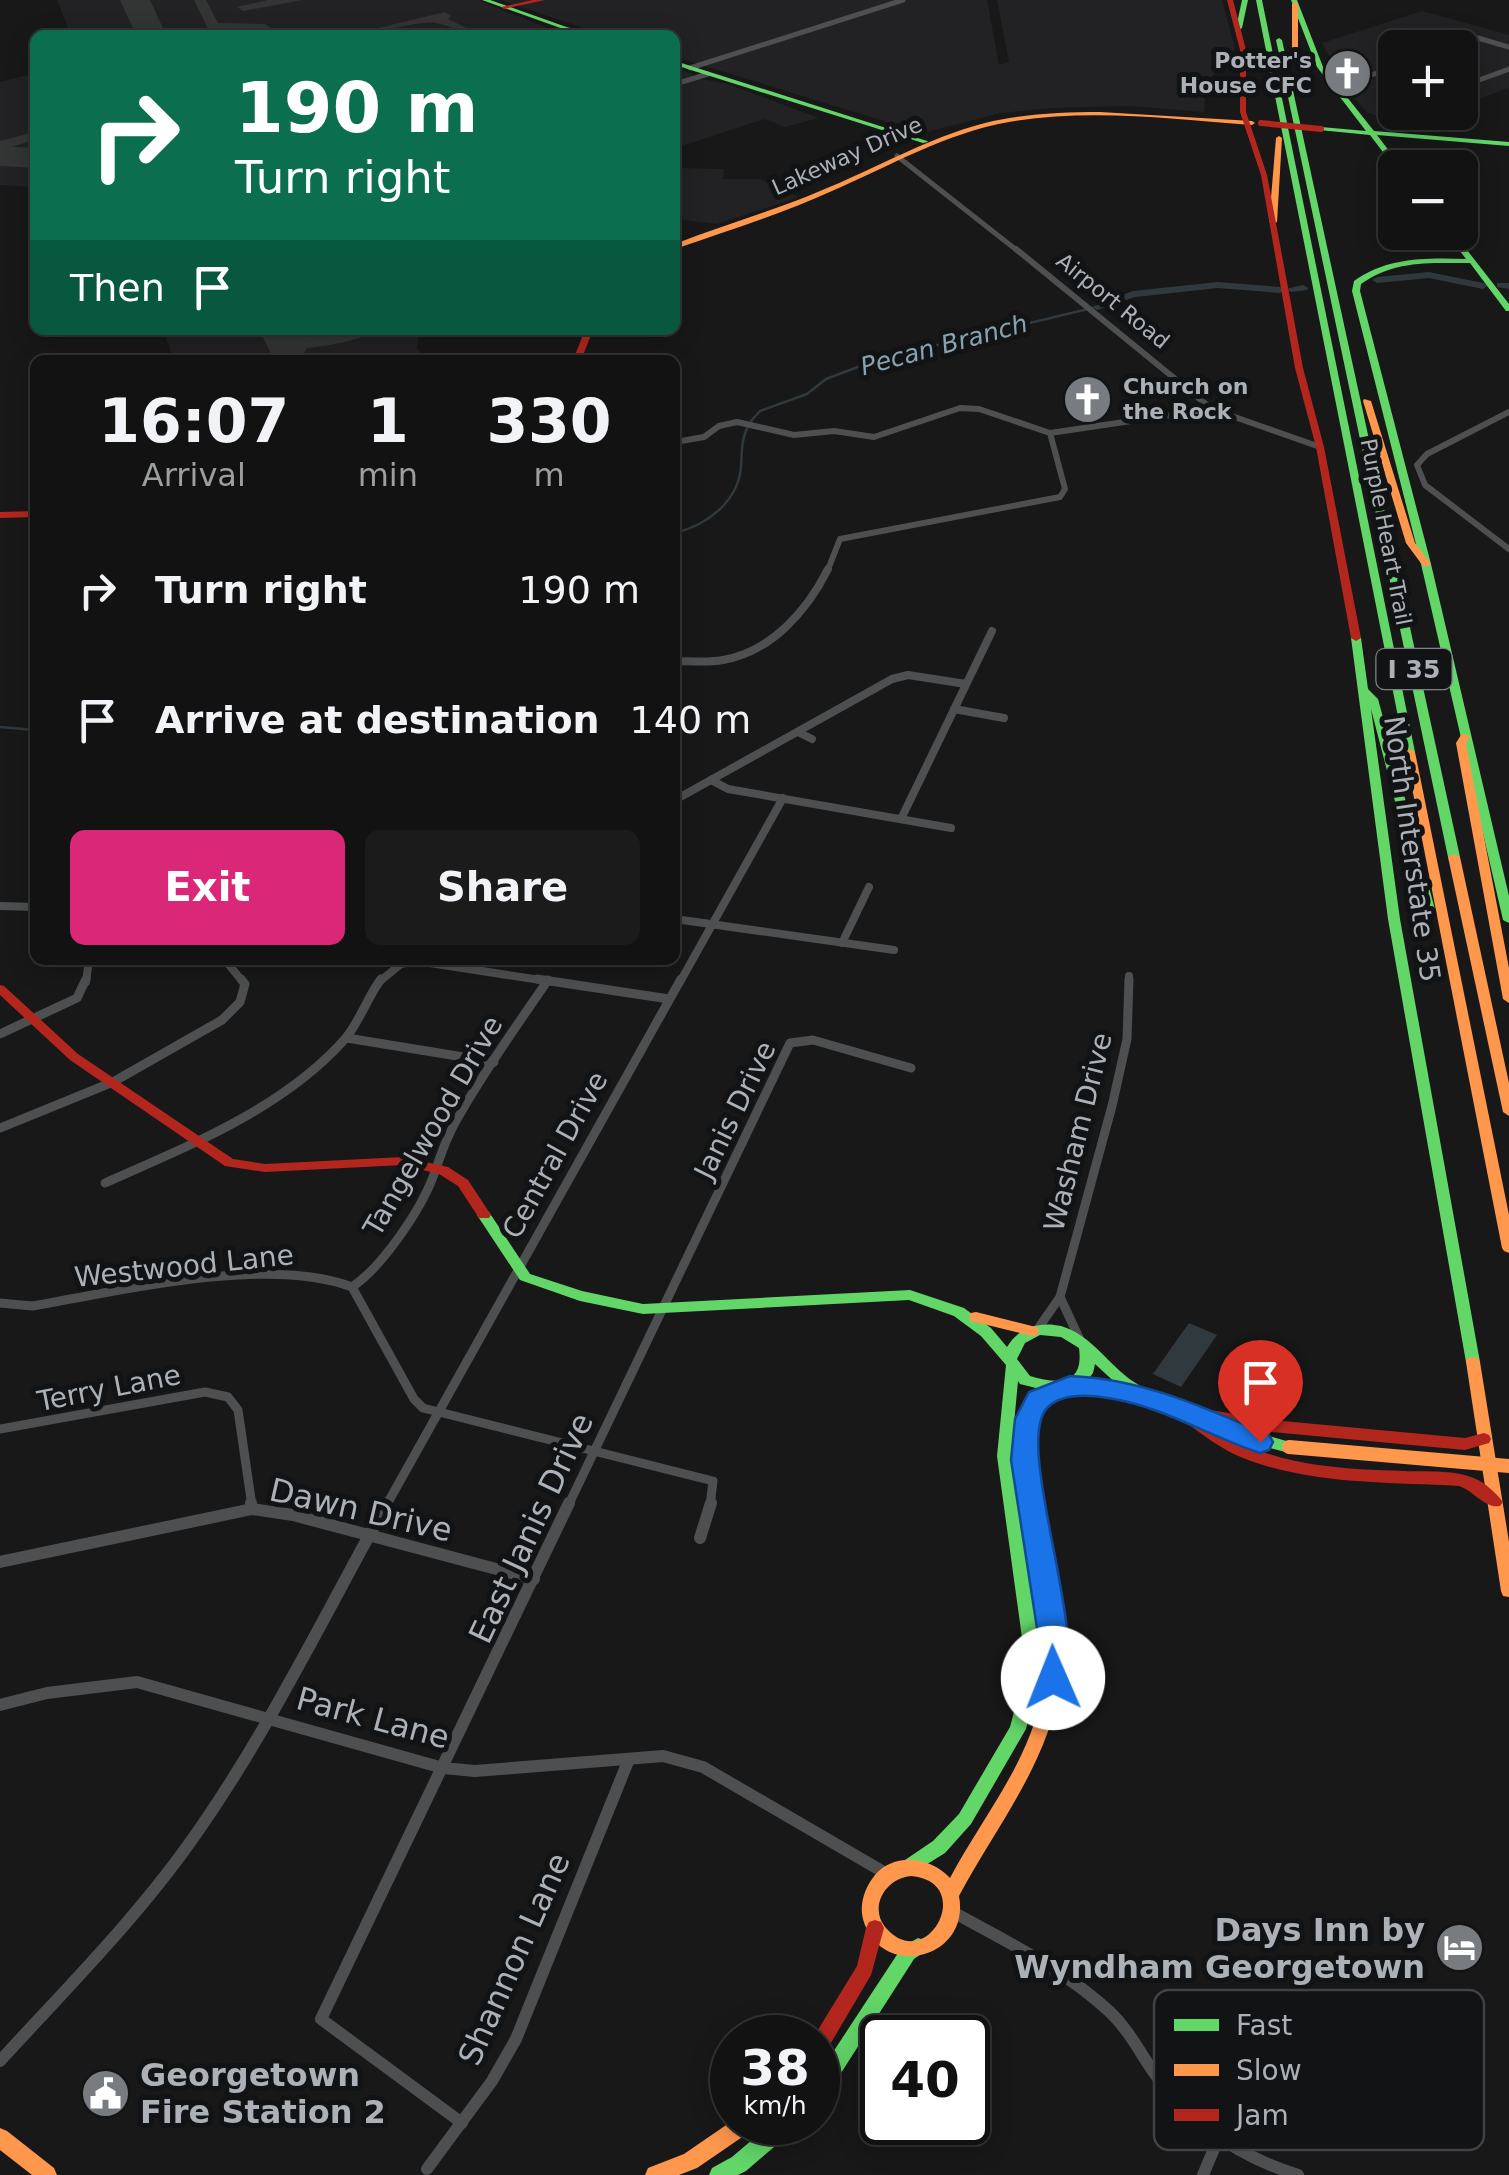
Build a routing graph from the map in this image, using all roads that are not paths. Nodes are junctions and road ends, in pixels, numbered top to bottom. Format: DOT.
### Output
graph roads {
  1 [pos="485,0"];
  2 [pos="542,0"];
  3 [pos="903,0"];
  4 [pos="1230,0"];
  5 [pos="1244,0"];
  6 [pos="1259,0"];
  7 [pos="1271,0"];
  8 [pos="1294,2"];
  9 [pos="502,8"];
  10 [pos="1239,28"];
  11 [pos="569,30"];
  12 [pos="1478,38"];
  13 [pos="1509,46"];
  14 [pos="680,65"];
  15 [pos="690,68"];
  16 [pos="1286,68"];
  17 [pos="1509,69"];
  18 [pos="1378,73"];
  19 [pos="708,74"];
  20 [pos="1492,75"];
  21 [pos="1478,80"];
  22 [pos="1509,80"];
  23 [pos="680,82"];
  24 [pos="1335,87"];
  25 [pos="1040,116"];
  26 [pos="1283,116"];
  27 [pos="1245,117"];
  28 [pos="1377,139"];
  29 [pos="925,142"];
  30 [pos="1509,144"];
  31 [pos="1385,150"];
  32 [pos="897,156"];
  33 [pos="1273,222"];
  34 [pos="680,244"];
  35 [pos="1463,250"];
  36 [pos="1472,261"];
  37 [pos="1509,309"];
  38 [pos="1344,342"];
  39 [pos="1212,409"];
  40 [pos="1509,412"];
  41 [pos="1050,433"];
  42 [pos="680,441"];
  43 [pos="1320,447"];
  44 [pos="30,514"];
  45 [pos="0,515"];
  46 [pos="1509,550"];
  47 [pos="1426,564"];
  48 [pos="992,631"];
  49 [pos="680,661"];
  50 [pos="966,684"];
  51 [pos="1366,692"];
  52 [pos="954,709"];
  53 [pos="1004,718"];
  54 [pos="798,732"];
  55 [pos="1466,737"];
  56 [pos="812,740"];
  57 [pos="712,780"];
  58 [pos="680,797"];
  59 [pos="783,798"];
  60 [pos="901,819"];
  61 [pos="951,828"];
  62 [pos="870,887"];
  63 [pos="0,906"];
  64 [pos="30,907"];
  65 [pos="680,920"];
  66 [pos="1509,920"];
  67 [pos="710,924"];
  68 [pos="842,942"];
  69 [pos="894,950"];
  70 [pos="89,965"];
  71 [pos="229,965"];
  72 [pos="394,965"];
  73 [pos="439,965"];
  74 [pos="1128,976"];
  75 [pos="548,980"];
  76 [pos="1454,982"];
  77 [pos="0,990"];
  78 [pos="669,999"];
  79 [pos="1509,999"];
  80 [pos="37,1018"];
  81 [pos="0,1034"];
  82 [pos="347,1038"];
  83 [pos="494,1062"];
  84 [pos="911,1068"];
  85 [pos="114,1082"];
  86 [pos="1509,1112"];
  87 [pos="0,1128"];
  88 [pos="196,1142"];
  89 [pos="431,1166"];
  90 [pos="104,1183"];
  91 [pos="1509,1248"];
  92 [pos="518,1267"];
  93 [pos="352,1288"];
  94 [pos="1060,1297"];
  95 [pos="0,1303"];
  96 [pos="664,1309"];
  97 [pos="971,1316"];
  98 [pos="1035,1330"];
  99 [pos="1084,1345"];
  100 [pos="1011,1363"];
  101 [pos="1064,1387"];
  102 [pos="1152,1397"];
  103 [pos="1184,1411"];
  104 [pos="437,1412"];
  105 [pos="0,1430"];
  106 [pos="1484,1439"];
  107 [pos="1457,1443"];
  108 [pos="592,1450"];
  109 [pos="1509,1466"];
  110 [pos="1460,1480"];
  111 [pos="1029,1489"];
  112 [pos="1008,1490"];
  113 [pos="1495,1502"];
  114 [pos="252,1509"];
  115 [pos="369,1535"];
  116 [pos="700,1538"];
  117 [pos="0,1562"];
  118 [pos="534,1579"];
  119 [pos="1509,1591"];
  120 [pos="1046,1602"];
  121 [pos="1024,1603"];
  122 [pos="0,1705"];
  123 [pos="267,1718"];
  124 [pos="1018,1728"];
  125 [pos="1040,1732"];
  126 [pos="628,1758"];
  127 [pos="442,1768"];
  128 [pos="908,1868"];
  129 [pos="887,1874"];
  130 [pos="950,1895"];
  131 [pos="953,1912"];
  132 [pos="875,1928"];
  133 [pos="918,1946"];
  134 [pos="837,2015"];
  135 [pos="840,2057"];
  136 [pos="0,2062"];
  137 [pos="1154,2072"];
  138 [pos="462,2122"];
  139 [pos="0,2138"];
  140 [pos="713,2145"];
  141 [pos="761,2145"];
  142 [pos="1213,2150"];
  143 [pos="1236,2150"];
  144 [pos="427,2169"];
  145 [pos="47,2175"];
  146 [pos="655,2175"];
  147 [pos="720,2175"];
  148 [pos="1202,2175"];
  149 [pos="1298,2175"];
  1 -- 9 [label="main road"];
  2 -- 9 [label="main road"];
  3 -- 15 [label="street"];
  4 -- 10 [label="main road, North Interstate 35"];
  5 -- 10 [label="main road"];
  6 -- 26 [label="main road, Purple Heart Trail / I 35"];
  7 -- 16 [label="main road, Purple Heart Trail / I 35"];
  8 -- 16 [label="main road"];
  8 -- 24 [label="main road"];
  9 -- 11 [label="main road"];
  10 -- 27 [label="main road, North Interstate 35"];
  12 -- 13 [label="street"];
  14 -- 15 [label="main road"];
  15 -- 19 [label="main road"];
  16 -- 38 [label="main road, Purple Heart Trail / I 35"];
  17 -- 20 [label="street"];
  18 -- 24 [label="street"];
  19 -- 23 [label="street"];
  19 -- 29 [label="main road"];
  20 -- 21 [label="street"];
  20 -- 22 [label="street"];
  24 -- 28 [label="main road"];
  25 -- 27 [label="main road, Lakeway Drive"];
  25 -- 27 [label="main road, Lakeway Drive"];
  25 -- 29 [label="main road, Lakeway Drive"];
  26 -- 33 [label="main road"];
  26 -- 76 [label="main road, Purple Heart Trail / I 35"];
  27 -- 28 [label="main road, Lakeway Drive, bridge"];
  27 -- 33 [label="main road, North Interstate 35"];
  28 -- 30 [label="main road, Lakeway Drive"];
  28 -- 31 [label="main road"];
  29 -- 32 [label="main road, Lakeway Drive"];
  32 -- 34 [label="main road, Lakeway Drive"];
  32 -- 39 [label="street, Airport Road"];
  33 -- 43 [label="main road, North Interstate 35"];
  35 -- 36 [label="main road"];
  36 -- 37 [label="main road"];
  36 -- 47 [label="main road"];
  38 -- 47 [label="main road"];
  38 -- 86 [label="main road, Purple Heart Trail / I 35"];
  39 -- 41 [label="street"];
  39 -- 43 [label="street, Airport Road"];
  40 -- 46 [label="street"];
  41 -- 42 [label="street"];
  41 -- 49 [label="street"];
  43 -- 51 [label="main road, North Interstate 35"];
  44 -- 45 [label="main road"];
  47 -- 55 [label="main road"];
  48 -- 50 [label="street"];
  50 -- 52 [label="street"];
  50 -- 54 [label="street"];
  51 -- 76 [label="main road"];
  51 -- 106 [label="main road, North Interstate 35"];
  52 -- 53 [label="street"];
  52 -- 60 [label="street"];
  54 -- 56 [label="street"];
  54 -- 57 [label="street"];
  55 -- 66 [label="main road"];
  55 -- 79 [label="main road"];
  57 -- 58 [label="street"];
  57 -- 59 [label="street"];
  59 -- 60 [label="street"];
  59 -- 67 [label="street, Central Drive"];
  60 -- 61 [label="street"];
  62 -- 68 [label="street"];
  63 -- 64 [label="street"];
  65 -- 67 [label="street"];
  67 -- 68 [label="street"];
  67 -- 78 [label="street, Central Drive"];
  68 -- 69 [label="street"];
  70 -- 80 [label="street"];
  71 -- 85 [label="street"];
  72 -- 82 [label="street"];
  73 -- 75 [label="street"];
  74 -- 94 [label="street, Washam Drive"];
  75 -- 78 [label="street"];
  75 -- 83 [label="street, Tangelwood Drive"];
  76 -- 91 [label="main road, Purple Heart Trail / I 35"];
  77 -- 80 [label="main road"];
  78 -- 92 [label="street, Central Drive"];
  80 -- 81 [label="street"];
  80 -- 85 [label="main road"];
  82 -- 83 [label="street"];
  82 -- 88 [label="street"];
  83 -- 89 [label="street, Tangelwood Drive"];
  84 -- 96 [label="street, Janis Drive"];
  85 -- 87 [label="street"];
  85 -- 88 [label="main road"];
  88 -- 89 [label="main road"];
  88 -- 90 [label="street"];
  89 -- 92 [label="main road"];
  89 -- 93 [label="street, Tangelwood Drive"];
  92 -- 96 [label="main road"];
  92 -- 104 [label="street, Central Drive"];
  93 -- 95 [label="street, Westwood Lane"];
  93 -- 104 [label="street"];
  94 -- 98 [label="street, Washam Drive"];
  94 -- 99 [label="street"];
  96 -- 97 [label="main road"];
  96 -- 108 [label="street, East Janis Drive"];
  97 -- 98 [label="main road"];
  97 -- 100 [label="main road"];
  98 -- 99 [label="main road"];
  98 -- 100 [label="main road"];
  99 -- 101 [label="main road"];
  99 -- 102 [label="main road"];
  100 -- 101 [label="main road"];
  100 -- 112 [label="main road"];
  101 -- 102 [label="main road"];
  101 -- 111 [label="main road"];
  102 -- 103 [label="main road"];
  103 -- 107 [label="main road"];
  103 -- 109 [label="main road, bridge"];
  103 -- 110 [label="main road"];
  104 -- 108 [label="street"];
  104 -- 115 [label="street, Central Drive"];
  105 -- 114 [label="street, Terry Lane"];
  106 -- 107 [label="main road"];
  106 -- 113 [label="main road, North Interstate 35"];
  107 -- 110 [label="main road"];
  108 -- 116 [label="street"];
  108 -- 118 [label="street, East Janis Drive"];
  110 -- 113 [label="main road"];
  111 -- 112 [label="street"];
  111 -- 120 [label="main road"];
  112 -- 121 [label="main road"];
  113 -- 119 [label="main road, North Interstate 35"];
  114 -- 115 [label="street, Dawn Drive"];
  114 -- 117 [label="street, Dawn Drive"];
  115 -- 118 [label="street, Dawn Drive"];
  115 -- 123 [label="street, Central Drive"];
  118 -- 127 [label="street, East Janis Drive"];
  120 -- 121 [label="street"];
  120 -- 125 [label="main road"];
  121 -- 124 [label="main road"];
  122 -- 123 [label="street, Park Lane"];
  123 -- 127 [label="street, Park Lane"];
  123 -- 136 [label="street, Central Drive"];
  124 -- 125 [label="street"];
  124 -- 128 [label="main road"];
  125 -- 130 [label="main road"];
  126 -- 127 [label="street, Park Lane"];
  126 -- 129 [label="street, Park Lane"];
  126 -- 138 [label="street, Shannon Lane"];
  127 -- 138 [label="street, East Janis Drive"];
  128 -- 129 [label="main road"];
  128 -- 130 [label="main road"];
  129 -- 132 [label="main road"];
  130 -- 131 [label="main road"];
  131 -- 133 [label="main road"];
  131 -- 137 [label="street"];
  132 -- 133 [label="main road"];
  132 -- 134 [label="main road"];
  133 -- 135 [label="main road"];
  138 -- 144 [label="street, Shannon Lane"];
  139 -- 145 [label="main road"];
  140 -- 146 [label="main road"];
  141 -- 147 [label="main road"];
  142 -- 148 [label="street"];
  143 -- 149 [label="street"];
}
